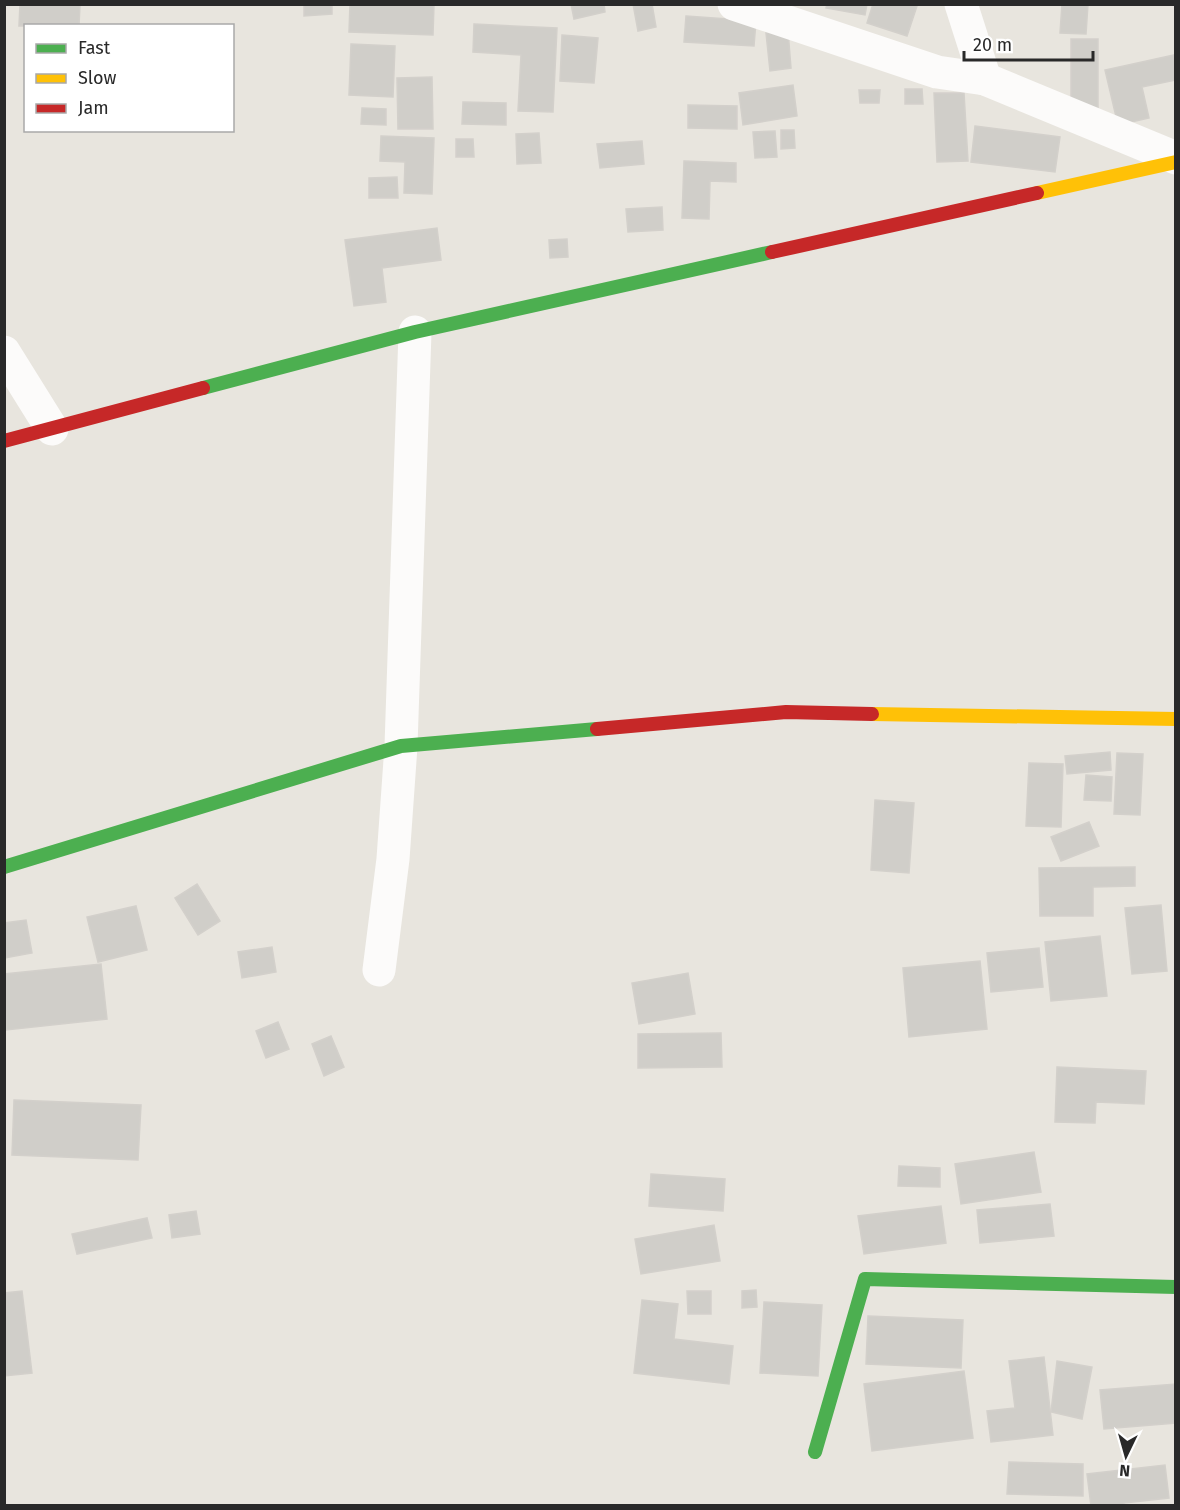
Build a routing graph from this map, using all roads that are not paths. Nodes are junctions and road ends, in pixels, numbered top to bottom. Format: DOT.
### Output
graph roads {
  1 [pos="734,4"];
  2 [pos="961,4"];
  3 [pos="985,79"];
  4 [pos="1176,160"];
  5 [pos="415,332"];
  6 [pos="4,352"];
  7 [pos="52,429"];
  8 [pos="4,441"];
  9 [pos="1176,719"];
  10 [pos="401,746"];
  11 [pos="4,867"];
  12 [pos="379,970"];
  13 [pos="1176,1287"];
  14 [pos="815,1452"];
  1 -- 3 [label="street"];
  2 -- 3 [label="street"];
  3 -- 4 [label="street"];
  4 -- 5 [label="street"];
  5 -- 7 [label="street"];
  5 -- 10 [label="street"];
  6 -- 7 [label="street"];
  7 -- 8 [label="street"];
  9 -- 10 [label="street"];
  10 -- 11 [label="street"];
  10 -- 12 [label="street"];
  13 -- 14 [label="street"];
}
